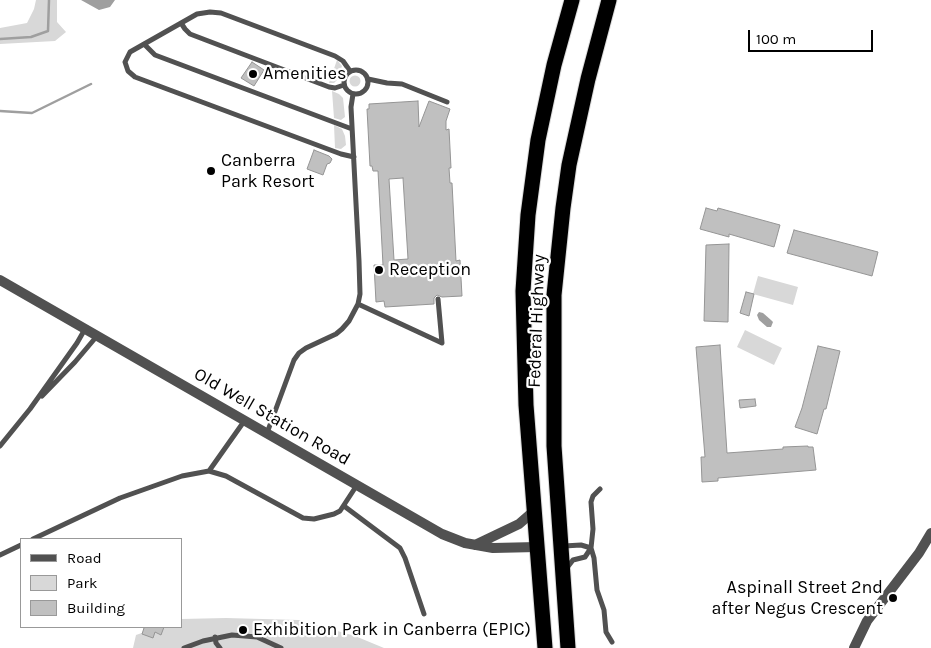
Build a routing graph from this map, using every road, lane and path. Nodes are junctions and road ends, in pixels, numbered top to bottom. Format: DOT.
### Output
graph roads {
  1 [pos="572,0"];
  2 [pos="609,0"];
  3 [pos="181,23"];
  4 [pos="144,44"];
  5 [pos="350,71"];
  6 [pos="368,78"];
  7 [pos="344,86"];
  8 [pos="353,94"];
  9 [pos="447,102"];
  10 [pos="352,129"];
  11 [pos="354,157"];
  12 [pos="0,280"];
  13 [pos="438,299"];
  14 [pos="358,304"];
  15 [pos="85,328"];
  16 [pos="98,335"];
  17 [pos="30,409"];
  18 [pos="245,420"];
  19 [pos="267,433"];
  20 [pos="0,446"];
  21 [pos="209,471"];
  22 [pos="357,485"];
  23 [pos="600,489"];
  24 [pos="344,506"];
  25 [pos="534,512"];
  26 [pos="931,533"];
  27 [pos="35,538"];
  28 [pos="20,545"];
  29 [pos="475,545"];
  30 [pos="561,546"];
  31 [pos="537,547"];
  32 [pos="590,548"];
  33 [pos="0,555"];
  34 [pos="563,574"];
  35 [pos="424,614"];
  36 [pos="214,637"];
  37 [pos="612,642"];
  38 [pos="186,648"];
  39 [pos="220,648"];
  40 [pos="281,648"];
  41 [pos="546,648"];
  42 [pos="568,648"];
  43 [pos="854,648"];
  1 -- 25 [label="highway, Federal Highway"];
  2 -- 30 [label="highway, Federal Highway"];
  3 -- 4 [label="lane"];
  3 -- 5 [label="lane"];
  3 -- 7 [label="lane"];
  4 -- 10 [label="lane"];
  4 -- 11 [label="lane"];
  5 -- 6 [label="lane"];
  5 -- 7 [label="lane"];
  6 -- 8 [label="lane"];
  6 -- 9 [label="lane"];
  7 -- 8 [label="lane"];
  8 -- 10 [label="lane"];
  10 -- 11 [label="lane"];
  11 -- 14 [label="lane"];
  12 -- 15 [label="street, Old Well Station Road"];
  13 -- 14 [label="lane"];
  14 -- 19 [label="lane"];
  15 -- 16 [label="street, Old Well Station Road"];
  15 -- 17 [label="lane"];
  16 -- 17 [label="lane"];
  16 -- 18 [label="street, Old Well Station Road"];
  17 -- 20 [label="lane"];
  18 -- 19 [label="street, Old Well Station Road"];
  18 -- 21 [label="lane"];
  19 -- 22 [label="street, Old Well Station Road"];
  21 -- 24 [label="lane"];
  21 -- 27 [label="lane"];
  22 -- 24 [label="lane"];
  22 -- 29 [label="street, Old Well Station Road"];
  23 -- 32 [label="lane"];
  24 -- 35 [label="lane"];
  25 -- 29 [label="street"];
  25 -- 31 [label="highway, Federal Highway"];
  26 -- 43 [label="street"];
  28 -- 33 [label="lane"];
  29 -- 31 [label="street, Old Well Station Road"];
  30 -- 31 [label="highway"];
  30 -- 32 [label="lane"];
  30 -- 34 [label="highway, Federal Highway"];
  31 -- 41 [label="highway, Federal Highway"];
  32 -- 34 [label="lane"];
  32 -- 37 [label="lane"];
  34 -- 42 [label="highway, Federal Highway"];
  36 -- 38 [label="lane"];
  36 -- 39 [label="lane"];
  36 -- 40 [label="lane"];
}
